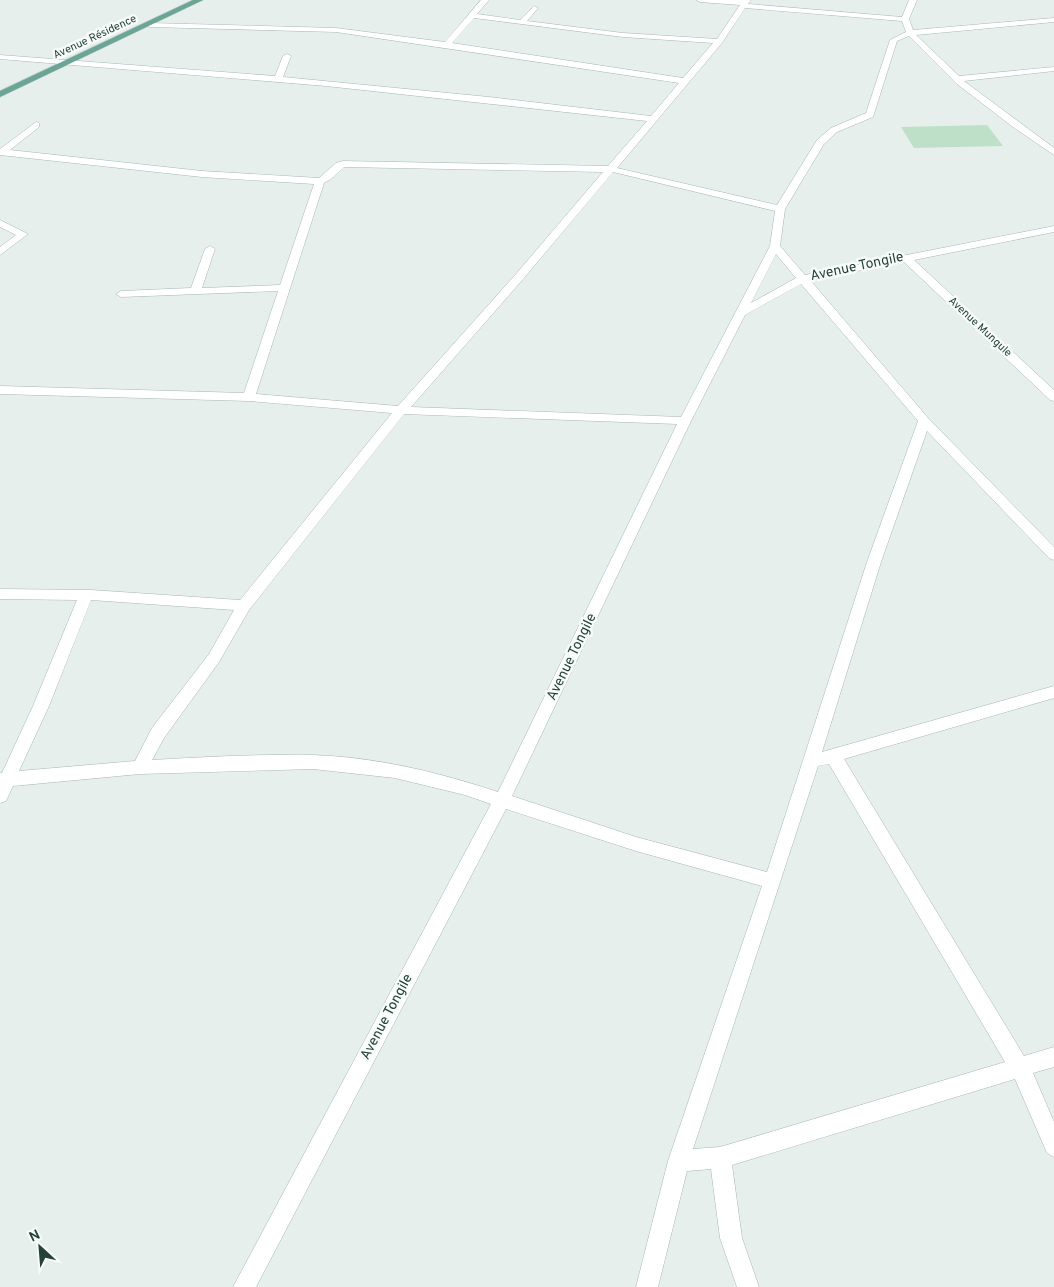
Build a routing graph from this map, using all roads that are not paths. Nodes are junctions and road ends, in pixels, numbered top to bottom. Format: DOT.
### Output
graph roads {
  1 [pos="199,0"];
  2 [pos="485,0"];
  3 [pos="700,0"];
  4 [pos="912,0"];
  5 [pos="745,3"];
  6 [pos="534,8"];
  7 [pos="473,16"];
  8 [pos="905,19"];
  9 [pos="1054,20"];
  10 [pos="522,22"];
  11 [pos="150,25"];
  12 [pos="910,33"];
  13 [pos="719,41"];
  14 [pos="446,45"];
  15 [pos="287,56"];
  16 [pos="0,57"];
  17 [pos="69,62"];
  18 [pos="1054,69"];
  19 [pos="279,77"];
  20 [pos="958,79"];
  21 [pos="683,81"];
  22 [pos="0,94"];
  23 [pos="651,119"];
  24 [pos="36,125"];
  25 [pos="1054,143"];
  26 [pos="1044,144"];
  27 [pos="1,152"];
  28 [pos="1054,152"];
  29 [pos="610,169"];
  30 [pos="320,181"];
  31 [pos="780,209"];
  32 [pos="0,223"];
  33 [pos="1049,230"];
  34 [pos="1054,239"];
  35 [pos="775,246"];
  36 [pos="210,249"];
  37 [pos="0,252"];
  38 [pos="905,257"];
  39 [pos="804,278"];
  40 [pos="285,288"];
  41 [pos="195,292"];
  42 [pos="122,294"];
  43 [pos="742,313"];
  44 [pos="0,390"];
  45 [pos="249,397"];
  46 [pos="1054,397"];
  47 [pos="401,410"];
  48 [pos="924,420"];
  49 [pos="685,421"];
  50 [pos="1054,556"];
  51 [pos="0,594"];
  52 [pos="86,595"];
  53 [pos="244,606"];
  54 [pos="1054,692"];
  55 [pos="833,756"];
  56 [pos="810,761"];
  57 [pos="140,767"];
  58 [pos="3,780"];
  59 [pos="0,796"];
  60 [pos="502,800"];
  61 [pos="773,882"];
  62 [pos="1054,1057"];
  63 [pos="1020,1068"];
  64 [pos="1054,1146"];
  65 [pos="720,1158"];
  66 [pos="679,1161"];
  67 [pos="244,1287"];
  68 [pos="648,1287"];
  69 [pos="748,1287"];
  1 -- 11 [label="main road, Avenue Résidence"];
  2 -- 7 [label="street"];
  3 -- 5 [label="street"];
  4 -- 8 [label="street"];
  5 -- 8 [label="street"];
  5 -- 13 [label="street"];
  6 -- 10 [label="street"];
  7 -- 10 [label="street"];
  7 -- 14 [label="street"];
  8 -- 12 [label="street"];
  9 -- 12 [label="street"];
  10 -- 13 [label="street"];
  11 -- 14 [label="street"];
  11 -- 17 [label="main road, Avenue Résidence"];
  12 -- 20 [label="street"];
  12 -- 31 [label="street"];
  13 -- 21 [label="street"];
  14 -- 21 [label="street"];
  15 -- 19 [label="street"];
  16 -- 17 [label="street"];
  17 -- 19 [label="street"];
  17 -- 22 [label="main road, Avenue Résidence"];
  18 -- 20 [label="street"];
  19 -- 23 [label="street"];
  20 -- 26 [label="street"];
  21 -- 23 [label="street"];
  23 -- 29 [label="street"];
  24 -- 27 [label="street"];
  25 -- 26 [label="street"];
  26 -- 28 [label="street"];
  27 -- 30 [label="street"];
  29 -- 30 [label="street"];
  29 -- 31 [label="street"];
  29 -- 47 [label="street"];
  30 -- 40 [label="street"];
  31 -- 35 [label="street"];
  32 -- 37 [label="street"];
  33 -- 34 [label="street"];
  33 -- 38 [label="street, Avenue Tongile"];
  35 -- 39 [label="street"];
  35 -- 43 [label="street"];
  36 -- 41 [label="street"];
  38 -- 39 [label="street, Avenue Tongile"];
  38 -- 46 [label="street, Avenue Mungule"];
  39 -- 43 [label="street, Avenue Tongile"];
  39 -- 48 [label="street"];
  40 -- 41 [label="street"];
  40 -- 45 [label="street"];
  41 -- 42 [label="street"];
  43 -- 49 [label="street, Avenue Tongile"];
  44 -- 45 [label="street"];
  45 -- 47 [label="street"];
  47 -- 49 [label="street"];
  47 -- 53 [label="street"];
  48 -- 50 [label="street"];
  48 -- 56 [label="street"];
  49 -- 60 [label="street, Avenue Tongile"];
  51 -- 52 [label="street"];
  52 -- 53 [label="street"];
  52 -- 58 [label="street"];
  53 -- 57 [label="street"];
  54 -- 55 [label="street"];
  55 -- 56 [label="street"];
  55 -- 63 [label="street"];
  56 -- 61 [label="street"];
  57 -- 58 [label="street"];
  57 -- 60 [label="street"];
  58 -- 59 [label="street"];
  60 -- 61 [label="street"];
  60 -- 67 [label="street, Avenue Tongile"];
  61 -- 66 [label="street"];
  62 -- 63 [label="street"];
  63 -- 64 [label="street"];
  63 -- 65 [label="street"];
  65 -- 66 [label="street"];
  65 -- 69 [label="street"];
  66 -- 68 [label="street"];
}
